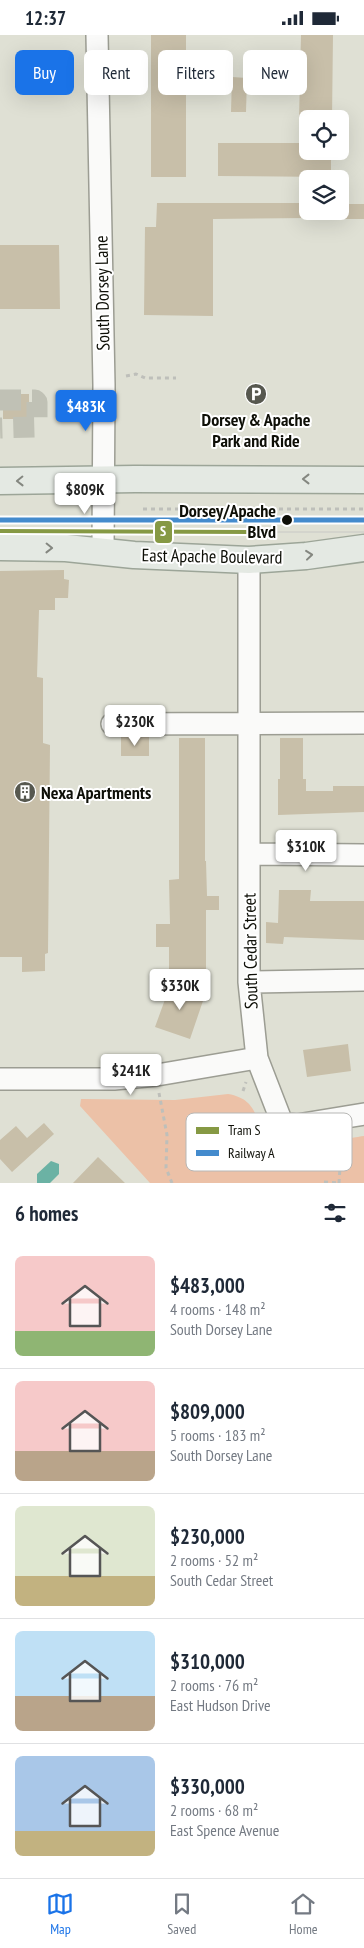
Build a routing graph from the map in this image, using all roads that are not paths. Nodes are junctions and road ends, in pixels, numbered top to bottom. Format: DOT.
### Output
graph roads {
  1 [pos="97,35"];
  2 [pos="104,479"];
  3 [pos="364,480"];
  4 [pos="0,481"];
  5 [pos="0,547"];
  6 [pos="364,549"];
  7 [pos="103,551"];
  8 [pos="249,560"];
  9 [pos="248,723"];
  10 [pos="364,723"];
  11 [pos="112,724"];
  12 [pos="249,854"];
  13 [pos="364,855"];
  14 [pos="364,980"];
  15 [pos="249,983"];
  16 [pos="257,1058"];
  17 [pos="0,1079"];
  18 [pos="278,1113"];
  1 -- 2 [label="street, South Dorsey Lane"];
  3 -- 2 [label="main road, one-way"];
  2 -- 4 [label="main road, one-way"];
  2 -- 7 [label="street, South Dorsey Lane"];
  5 -- 7 [label="main road, East Apache Boulevard, one-way"];
  8 -- 6 [label="main road, East Apache Boulevard, one-way"];
  7 -- 8 [label="main road, East Apache Boulevard"];
  8 -- 9 [label="street, South Cedar Street"];
  9 -- 10 [label="street"];
  9 -- 11 [label="street"];
  9 -- 12 [label="street, South Cedar Street"];
  12 -- 13 [label="street"];
  12 -- 15 [label="street, South Cedar Street"];
  14 -- 15 [label="street"];
  15 -- 16 [label="street, South Cedar Street"];
  16 -- 17 [label="street"];
  16 -- 18 [label="street, South Cedar Street"];
}
